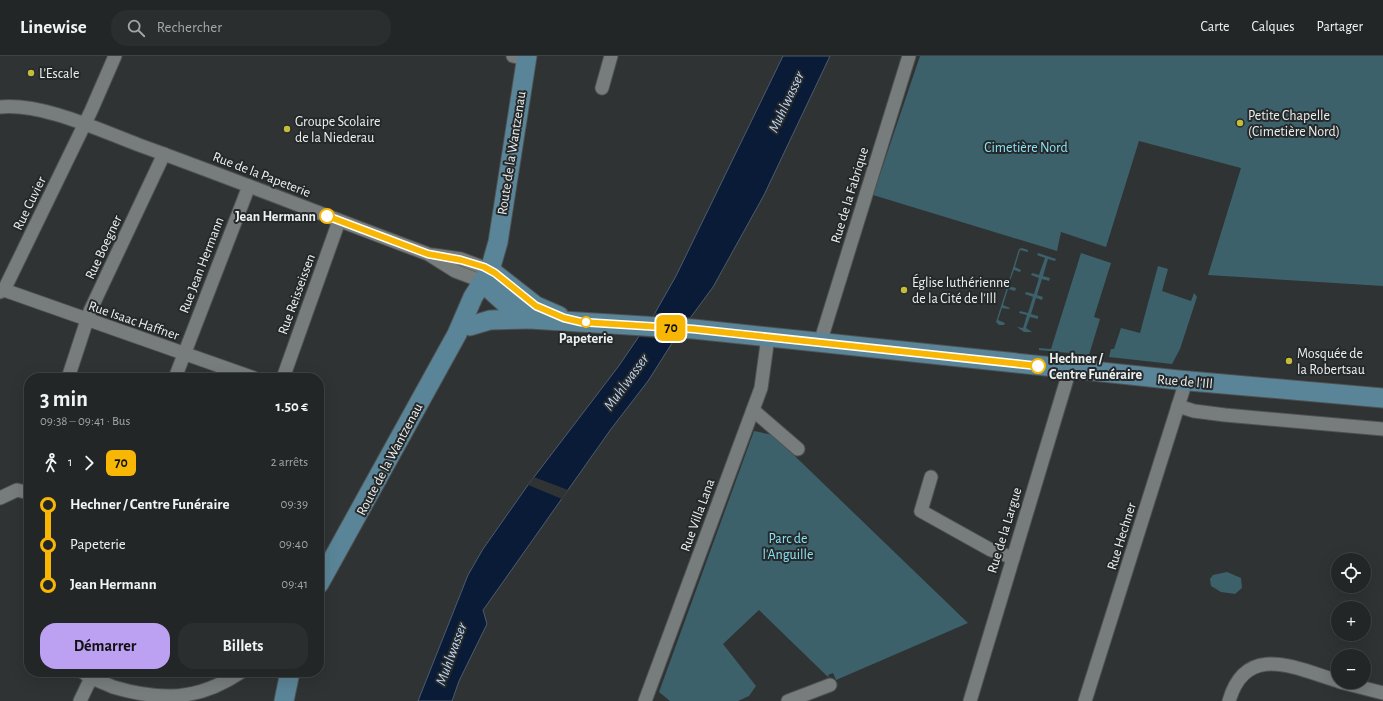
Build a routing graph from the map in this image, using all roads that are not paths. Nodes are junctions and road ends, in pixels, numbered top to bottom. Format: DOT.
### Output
graph roads {
  1 [pos="115,56"];
  2 [pos="611,56"];
  3 [pos="909,56"];
  4 [pos="522,57"];
  5 [pos="602,88"];
  6 [pos="0,106"];
  7 [pos="84,125"];
  8 [pos="164,154"];
  9 [pos="249,186"];
  10 [pos="339,221"];
  11 [pos="496,250"];
  12 [pos="488,280"];
  13 [pos="2,291"];
  14 [pos="530,319"];
  15 [pos="88,320"];
  16 [pos="581,322"];
  17 [pos="464,330"];
  18 [pos="768,337"];
  19 [pos="820,343"];
  20 [pos="184,354"];
  21 [pos="1070,369"];
  22 [pos="70,373"];
  23 [pos="177,373"];
  24 [pos="239,373"];
  25 [pos="285,373"];
  26 [pos="1186,381"];
  27 [pos="1383,398"];
  28 [pos="1178,406"];
  29 [pos="753,410"];
  30 [pos="1383,429"];
  31 [pos="798,449"];
  32 [pos="931,476"];
  33 [pos="24,492"];
  34 [pos="0,498"];
  35 [pos="1013,558"];
  36 [pos="324,575"];
  37 [pos="86,677"];
  38 [pos="92,677"];
  39 [pos="232,677"];
  40 [pos="289,677"];
  41 [pos="1331,680"];
  42 [pos="830,685"];
  43 [pos="1367,689"];
  44 [pos="1383,693"];
  45 [pos="80,701"];
  46 [pos="284,701"];
  47 [pos="646,701"];
  48 [pos="788,701"];
  49 [pos="970,701"];
  50 [pos="1085,701"];
  51 [pos="1229,701"];
  1 -- 7 [label="street, Rue Cuvier"];
  2 -- 5 [label="street"];
  3 -- 19 [label="street, Rue de la Fabrique"];
  4 -- 11 [label="main road, Route de la Wantzenau"];
  6 -- 7 [label="street, Rue de la Papeterie"];
  7 -- 8 [label="street, Rue de la Papeterie"];
  7 -- 13 [label="street, Rue Cuvier"];
  8 -- 9 [label="street, Rue de la Papeterie"];
  8 -- 15 [label="street, Rue Boegner"];
  9 -- 10 [label="street, Rue de la Papeterie"];
  9 -- 20 [label="street, Rue Jean Hermann"];
  10 -- 12 [label="street, Rue de la Papeterie"];
  10 -- 25 [label="street, Rue Reisseissen"];
  11 -- 12 [label="street"];
  11 -- 12 [label="main road"];
  12 -- 14 [label="main road, Rue de l'Ill"];
  12 -- 16 [label="main road, Rue de l'Ill"];
  12 -- 17 [label="main road, Route de la Wantzenau"];
  13 -- 15 [label="street, Rue Isaac Haffner"];
  14 -- 16 [label="main road, Rue de l'Ill"];
  14 -- 17 [label="main road, Rue de l'Ill"];
  15 -- 20 [label="street, Rue Isaac Haffner"];
  15 -- 22 [label="street, Rue Boegner"];
  16 -- 18 [label="main road, Rue de l'Ill"];
  17 -- 36 [label="main road, Route de la Wantzenau"];
  18 -- 19 [label="main road, Rue de l'Ill"];
  18 -- 29 [label="street, Rue Villa Lana"];
  19 -- 21 [label="main road, Rue de l'Ill"];
  20 -- 23 [label="street, Rue Jean Hermann"];
  20 -- 24 [label="street, Rue Isaac Haffner"];
  21 -- 26 [label="main road, Rue de l'Ill"];
  21 -- 35 [label="street, Rue de la Largue"];
  26 -- 27 [label="main road, Rue de l'Ill"];
  26 -- 28 [label="street, Rue Hechner"];
  28 -- 30 [label="street, Rue de l'Ill"];
  28 -- 50 [label="street, Rue Hechner"];
  29 -- 31 [label="street"];
  29 -- 47 [label="street, Rue Villa Lana"];
  32 -- 35 [label="street"];
  33 -- 34 [label="street"];
  35 -- 49 [label="street, Rue de la Largue"];
  37 -- 45 [label="street"];
  38 -- 39 [label="street"];
  40 -- 46 [label="main road"];
  41 -- 51 [label="street"];
  42 -- 48 [label="street"];
  43 -- 44 [label="street"];
}
